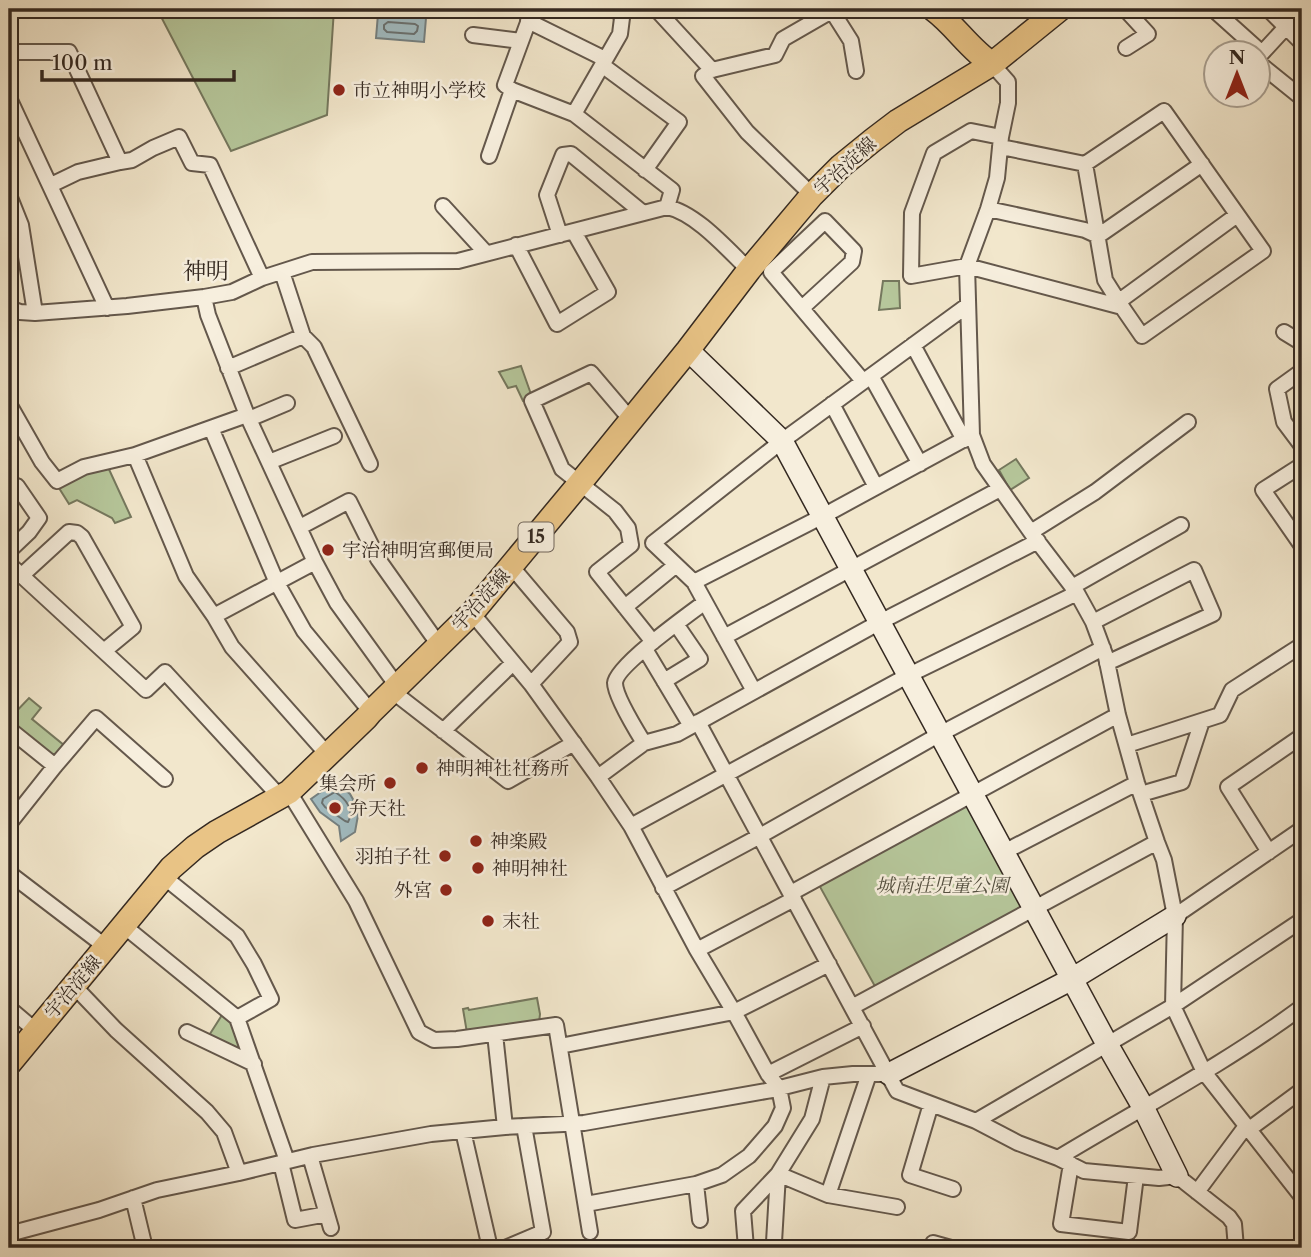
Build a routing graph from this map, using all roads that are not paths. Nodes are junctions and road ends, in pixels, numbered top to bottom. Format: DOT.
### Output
graph roads {
  1 [pos="617,9"];
  2 [pos="656,9"];
  3 [pos="933,9"];
  4 [pos="1060,9"];
  5 [pos="1125,9"];
  6 [pos="1213,9"];
  7 [pos="1268,9"];
  8 [pos="1302,9"];
  9 [pos="833,10"];
  10 [pos="531,15"];
  11 [pos="1286,27"];
  12 [pos="481,32"];
  13 [pos="521,41"];
  14 [pos="1302,43"];
  15 [pos="1126,48"];
  16 [pos="9,52"];
  17 [pos="604,62"];
  18 [pos="992,64"];
  19 [pos="712,69"];
  20 [pos="856,71"];
  21 [pos="1272,74"];
  22 [pos="512,89"];
  23 [pos="9,98"];
  24 [pos="1302,98"];
  25 [pos="575,114"];
  26 [pos="1001,142"];
  27 [pos="489,156"];
  28 [pos="120,162"];
  29 [pos="1085,164"];
  30 [pos="1202,164"];
  31 [pos="645,170"];
  32 [pos="51,185"];
  33 [pos="9,195"];
  34 [pos="813,195"];
  35 [pos="443,206"];
  36 [pos="667,207"];
  37 [pos="988,209"];
  38 [pos="643,213"];
  39 [pos="1237,215"];
  40 [pos="575,232"];
  41 [pos="560,235"];
  42 [pos="1098,236"];
  43 [pos="516,245"];
  44 [pos="486,253"];
  45 [pos="761,266"];
  46 [pos="967,266"];
  47 [pos="282,272"];
  48 [pos="262,278"];
  49 [pos="204,297"];
  50 [pos="1120,304"];
  51 [pos="968,305"];
  52 [pos="9,308"];
  53 [pos="107,308"];
  54 [pos="802,308"];
  55 [pos="36,313"];
  56 [pos="1284,332"];
  57 [pos="303,336"];
  58 [pos="1302,343"];
  59 [pos="913,345"];
  60 [pos="688,350"];
  61 [pos="228,368"];
  62 [pos="1302,371"];
  63 [pos="867,379"];
  64 [pos="287,403"];
  65 [pos="9,404"];
  66 [pos="832,404"];
  67 [pos="248,417"];
  68 [pos="631,420"];
  69 [pos="1188,422"];
  70 [pos="211,428"];
  71 [pos="334,436"];
  72 [pos="968,438"];
  73 [pos="782,441"];
  74 [pos="1302,446"];
  75 [pos="135,455"];
  76 [pos="269,462"];
  77 [pos="370,464"];
  78 [pos="920,464"];
  79 [pos="1302,465"];
  80 [pos="580,483"];
  81 [pos="876,487"];
  82 [pos="1000,489"];
  83 [pos="9,491"];
  84 [pos="823,516"];
  85 [pos="1181,525"];
  86 [pos="300,527"];
  87 [pos="1034,537"];
  88 [pos="1302,546"];
  89 [pos="9,551"];
  90 [pos="315,562"];
  91 [pos="9,564"];
  92 [pos="676,565"];
  93 [pos="511,566"];
  94 [pos="851,569"];
  95 [pos="22,576"];
  96 [pos="694,582"];
  97 [pos="277,583"];
  98 [pos="1074,590"];
  99 [pos="705,602"];
  100 [pos="625,607"];
  101 [pos="472,612"];
  102 [pos="214,616"];
  103 [pos="880,622"];
  104 [pos="1093,622"];
  105 [pos="676,624"];
  106 [pos="724,637"];
  107 [pos="439,645"];
  108 [pos="649,645"];
  109 [pos="1302,645"];
  110 [pos="1102,648"];
  111 [pos="104,651"];
  112 [pos="513,663"];
  113 [pos="1107,663"];
  114 [pos="909,675"];
  115 [pos="664,681"];
  116 [pos="531,684"];
  117 [pos="395,689"];
  118 [pos="754,691"];
  119 [pos="371,712"];
  120 [pos="1118,715"];
  121 [pos="1202,721"];
  122 [pos="695,724"];
  123 [pos="9,730"];
  124 [pos="443,731"];
  125 [pos="940,734"];
  126 [pos="1302,736"];
  127 [pos="574,743"];
  128 [pos="643,743"];
  129 [pos="1128,745"];
  130 [pos="327,754"];
  131 [pos="55,766"];
  132 [pos="727,775"];
  133 [pos="598,776"];
  134 [pos="165,779"];
  135 [pos="1139,788"];
  136 [pos="285,794"];
  137 [pos="973,794"];
  138 [pos="9,824"];
  139 [pos="631,826"];
  140 [pos="1302,829"];
  141 [pos="760,836"];
  142 [pos="1157,842"];
  143 [pos="1003,852"];
  144 [pos="1269,852"];
  145 [pos="9,873"];
  146 [pos="164,877"];
  147 [pos="663,888"];
  148 [pos="792,896"];
  149 [pos="1035,909"];
  150 [pos="1175,916"];
  151 [pos="1302,920"];
  152 [pos="124,926"];
  153 [pos="106,947"];
  154 [pos="697,950"];
  155 [pos="829,964"];
  156 [pos="1072,979"];
  157 [pos="74,986"];
  158 [pos="1173,1006"];
  159 [pos="852,1007"];
  160 [pos="1302,1007"];
  161 [pos="9,1008"];
  162 [pos="734,1012"];
  163 [pos="237,1018"];
  164 [pos="863,1026"];
  165 [pos="36,1031"];
  166 [pos="187,1032"];
  167 [pos="495,1034"];
  168 [pos="1107,1044"];
  169 [pos="560,1046"];
  170 [pos="9,1064"];
  171 [pos="254,1064"];
  172 [pos="1204,1072"];
  173 [pos="768,1074"];
  174 [pos="879,1074"];
  175 [pos="823,1077"];
  176 [pos="779,1088"];
  177 [pos="1302,1090"];
  178 [pos="932,1104"];
  179 [pos="1143,1107"];
  180 [pos="976,1121"];
  181 [pos="573,1123"];
  182 [pos="524,1126"];
  183 [pos="505,1128"];
  184 [pos="1247,1128"];
  185 [pos="463,1131"];
  186 [pos="310,1156"];
  187 [pos="1064,1161"];
  188 [pos="284,1162"];
  189 [pos="239,1173"];
  190 [pos="778,1174"];
  191 [pos="1302,1174"];
  192 [pos="1136,1176"];
  193 [pos="1177,1176"];
  194 [pos="1290,1183"];
  195 [pos="696,1184"];
  196 [pos="953,1189"];
  197 [pos="1197,1192"];
  198 [pos="828,1195"];
  199 [pos="1302,1197"];
  200 [pos="134,1198"];
  201 [pos="586,1204"];
  202 [pos="897,1207"];
  203 [pos="701,1220"];
  204 [pos="590,1232"];
  205 [pos="9,1234"];
  206 [pos="145,1248"];
  207 [pos="490,1248"];
  208 [pos="505,1248"];
  209 [pos="746,1248"];
  210 [pos="776,1248"];
  211 [pos="933,1248"];
  212 [pos="951,1248"];
  213 [pos="1236,1248"];
  1 -- 17 [label="street"];
  2 -- 19 [label="street"];
  3 -- 18 [label="main road"];
  4 -- 18 [label="main road, 宇治淀線 / 15"];
  5 -- 15 [label="street"];
  6 -- 11 [label="street"];
  7 -- 11 [label="street"];
  8 -- 11 [label="street"];
  9 -- 19 [label="street"];
  9 -- 20 [label="street"];
  10 -- 13 [label="street"];
  10 -- 17 [label="street"];
  11 -- 14 [label="street"];
  12 -- 13 [label="street"];
  13 -- 22 [label="street"];
  16 -- 28 [label="street"];
  17 -- 25 [label="street"];
  17 -- 31 [label="street"];
  18 -- 26 [label="street"];
  18 -- 34 [label="main road, 宇治淀線 / 15"];
  19 -- 34 [label="street"];
  21 -- 24 [label="street"];
  22 -- 25 [label="street"];
  22 -- 27 [label="street"];
  23 -- 32 [label="street"];
  25 -- 31 [label="street"];
  26 -- 29 [label="street"];
  26 -- 37 [label="street"];
  26 -- 46 [label="street"];
  28 -- 32 [label="street"];
  28 -- 48 [label="street"];
  29 -- 30 [label="street"];
  29 -- 42 [label="street"];
  30 -- 39 [label="street"];
  30 -- 42 [label="street"];
  31 -- 36 [label="street"];
  32 -- 53 [label="street"];
  33 -- 55 [label="street"];
  34 -- 45 [label="main road, 宇治淀線 / 15"];
  35 -- 44 [label="street"];
  36 -- 38 [label="street"];
  36 -- 45 [label="street"];
  37 -- 42 [label="street"];
  37 -- 46 [label="street"];
  38 -- 40 [label="street"];
  38 -- 41 [label="street"];
  39 -- 50 [label="street"];
  39 -- 50 [label="street"];
  40 -- 41 [label="street"];
  40 -- 43 [label="street"];
  41 -- 43 [label="street"];
  42 -- 50 [label="street"];
  43 -- 44 [label="street"];
  44 -- 47 [label="street"];
  45 -- 54 [label="street"];
  45 -- 54 [label="street"];
  45 -- 60 [label="main road, 宇治淀線 / 15"];
  46 -- 50 [label="street"];
  46 -- 51 [label="street"];
  47 -- 48 [label="street"];
  47 -- 57 [label="street"];
  48 -- 49 [label="street"];
  49 -- 53 [label="street"];
  49 -- 61 [label="street"];
  51 -- 59 [label="street"];
  51 -- 72 [label="street"];
  52 -- 55 [label="street"];
  53 -- 55 [label="street"];
  54 -- 63 [label="street"];
  56 -- 58 [label="street"];
  57 -- 61 [label="street"];
  57 -- 77 [label="street"];
  59 -- 63 [label="street"];
  59 -- 72 [label="street"];
  60 -- 68 [label="main road, 宇治淀線 / 15"];
  60 -- 73 [label="street"];
  61 -- 67 [label="street"];
  62 -- 74 [label="street"];
  63 -- 66 [label="street"];
  63 -- 78 [label="street"];
  64 -- 67 [label="street"];
  65 -- 75 [label="street"];
  66 -- 73 [label="street"];
  66 -- 81 [label="street"];
  67 -- 70 [label="street"];
  67 -- 76 [label="street"];
  68 -- 80 [label="main road, 宇治淀線 / 15"];
  68 -- 80 [label="street"];
  69 -- 87 [label="street"];
  70 -- 75 [label="street"];
  70 -- 97 [label="street"];
  71 -- 76 [label="street"];
  72 -- 78 [label="street"];
  72 -- 82 [label="street"];
  73 -- 84 [label="street"];
  73 -- 92 [label="street"];
  75 -- 102 [label="street"];
  76 -- 86 [label="street"];
  78 -- 81 [label="street"];
  79 -- 88 [label="street"];
  80 -- 93 [label="main road, 宇治淀線 / 15"];
  80 -- 100 [label="street"];
  81 -- 84 [label="street"];
  82 -- 87 [label="street"];
  82 -- 94 [label="street"];
  83 -- 89 [label="street"];
  84 -- 94 [label="street"];
  84 -- 96 [label="street"];
  85 -- 98 [label="street"];
  86 -- 90 [label="street"];
  86 -- 107 [label="street"];
  87 -- 98 [label="street"];
  87 -- 103 [label="street"];
  90 -- 97 [label="street"];
  90 -- 117 [label="street"];
  91 -- 95 [label="street"];
  92 -- 96 [label="street"];
  92 -- 100 [label="street"];
  93 -- 101 [label="main road, 宇治淀線 / 15"];
  93 -- 116 [label="street"];
  94 -- 103 [label="street"];
  94 -- 106 [label="street"];
  95 -- 111 [label="street"];
  95 -- 111 [label="street"];
  96 -- 99 [label="street"];
  97 -- 102 [label="street"];
  97 -- 119 [label="street"];
  98 -- 104 [label="street"];
  98 -- 114 [label="street"];
  99 -- 105 [label="street"];
  99 -- 106 [label="street"];
  100 -- 108 [label="street"];
  101 -- 107 [label="main road, 宇治淀線 / 15"];
  101 -- 112 [label="street"];
  102 -- 130 [label="street"];
  103 -- 114 [label="street"];
  103 -- 118 [label="street"];
  104 -- 110 [label="street"];
  104 -- 113 [label="street"];
  105 -- 108 [label="street"];
  105 -- 115 [label="street"];
  106 -- 118 [label="street"];
  107 -- 117 [label="main road, 宇治淀線 / 15"];
  108 -- 115 [label="street"];
  108 -- 128 [label="street"];
  109 -- 121 [label="street"];
  110 -- 113 [label="street"];
  110 -- 125 [label="street"];
  111 -- 136 [label="street"];
  112 -- 116 [label="street"];
  112 -- 124 [label="street"];
  113 -- 120 [label="street"];
  114 -- 125 [label="street"];
  114 -- 132 [label="street"];
  115 -- 122 [label="street"];
  116 -- 127 [label="street"];
  117 -- 119 [label="main road, 宇治淀線 / 15"];
  117 -- 124 [label="street"];
  118 -- 122 [label="street"];
  119 -- 130 [label="main road, 宇治淀線 / 15"];
  120 -- 129 [label="street"];
  120 -- 137 [label="street"];
  121 -- 129 [label="street"];
  121 -- 135 [label="street"];
  122 -- 128 [label="street"];
  122 -- 132 [label="street"];
  123 -- 131 [label="street"];
  124 -- 127 [label="street"];
  125 -- 137 [label="street"];
  125 -- 141 [label="street"];
  126 -- 144 [label="street"];
  127 -- 133 [label="street"];
  128 -- 133 [label="street"];
  129 -- 135 [label="street"];
  130 -- 136 [label="main road, 宇治淀線 / 15"];
  131 -- 134 [label="street"];
  131 -- 138 [label="street"];
  132 -- 139 [label="street"];
  132 -- 141 [label="street"];
  133 -- 139 [label="street"];
  135 -- 142 [label="street"];
  135 -- 143 [label="street"];
  136 -- 146 [label="main road, 宇治淀線 / 15"];
  136 -- 167 [label="street"];
  137 -- 143 [label="street"];
  137 -- 148 [label="street"];
  139 -- 147 [label="street"];
  140 -- 144 [label="street"];
  141 -- 147 [label="street"];
  141 -- 148 [label="street"];
  142 -- 149 [label="street"];
  142 -- 150 [label="street"];
  143 -- 149 [label="street"];
  144 -- 150 [label="street"];
  145 -- 153 [label="street"];
  146 -- 152 [label="main road, 宇治淀線 / 15"];
  146 -- 163 [label="street"];
  147 -- 154 [label="street"];
  148 -- 154 [label="street"];
  148 -- 155 [label="street"];
  149 -- 156 [label="street"];
  149 -- 159 [label="street"];
  150 -- 156 [label="street"];
  150 -- 158 [label="street"];
  151 -- 158 [label="street"];
  152 -- 153 [label="main road, 宇治淀線 / 15"];
  152 -- 163 [label="street"];
  153 -- 157 [label="main road, 宇治淀線 / 15"];
  154 -- 162 [label="street"];
  155 -- 159 [label="street"];
  155 -- 162 [label="street"];
  156 -- 168 [label="street"];
  156 -- 174 [label="street"];
  157 -- 165 [label="main road, 宇治淀線 / 15"];
  157 -- 189 [label="street"];
  158 -- 168 [label="street"];
  158 -- 172 [label="street"];
  159 -- 164 [label="street"];
  160 -- 172 [label="street"];
  161 -- 165 [label="street"];
  162 -- 169 [label="street"];
  162 -- 173 [label="street"];
  163 -- 171 [label="street"];
  164 -- 173 [label="street"];
  164 -- 174 [label="street"];
  165 -- 170 [label="main road, 宇治淀線 / 15"];
  166 -- 171 [label="street"];
  167 -- 169 [label="street"];
  167 -- 183 [label="street"];
  168 -- 179 [label="street"];
  168 -- 180 [label="street"];
  169 -- 181 [label="street"];
  171 -- 188 [label="street"];
  172 -- 179 [label="street"];
  172 -- 184 [label="street"];
  173 -- 176 [label="street"];
  174 -- 175 [label="street"];
  174 -- 178 [label="street"];
  174 -- 198 [label="street"];
  175 -- 176 [label="street"];
  175 -- 190 [label="street"];
  176 -- 181 [label="street"];
  176 -- 195 [label="street"];
  177 -- 184 [label="street"];
  178 -- 180 [label="street"];
  178 -- 196 [label="street"];
  179 -- 187 [label="street"];
  179 -- 193 [label="street"];
  180 -- 187 [label="street"];
  181 -- 182 [label="street"];
  181 -- 201 [label="street"];
  182 -- 183 [label="street"];
  182 -- 208 [label="street"];
  183 -- 185 [label="street"];
  184 -- 194 [label="street"];
  184 -- 197 [label="street"];
  185 -- 186 [label="street"];
  185 -- 207 [label="street"];
  186 -- 188 [label="street"];
  186 -- 188 [label="street"];
  187 -- 192 [label="street"];
  187 -- 192 [label="street"];
  188 -- 189 [label="street"];
  189 -- 200 [label="street"];
  190 -- 198 [label="street"];
  190 -- 209 [label="street"];
  190 -- 210 [label="street"];
  191 -- 194 [label="street"];
  192 -- 193 [label="street"];
  193 -- 197 [label="street"];
  194 -- 199 [label="street"];
  195 -- 201 [label="street"];
  195 -- 203 [label="street"];
  197 -- 213 [label="street"];
  198 -- 202 [label="street"];
  200 -- 205 [label="street"];
  200 -- 206 [label="street"];
  201 -- 204 [label="street"];
  211 -- 212 [label="street"];
}
